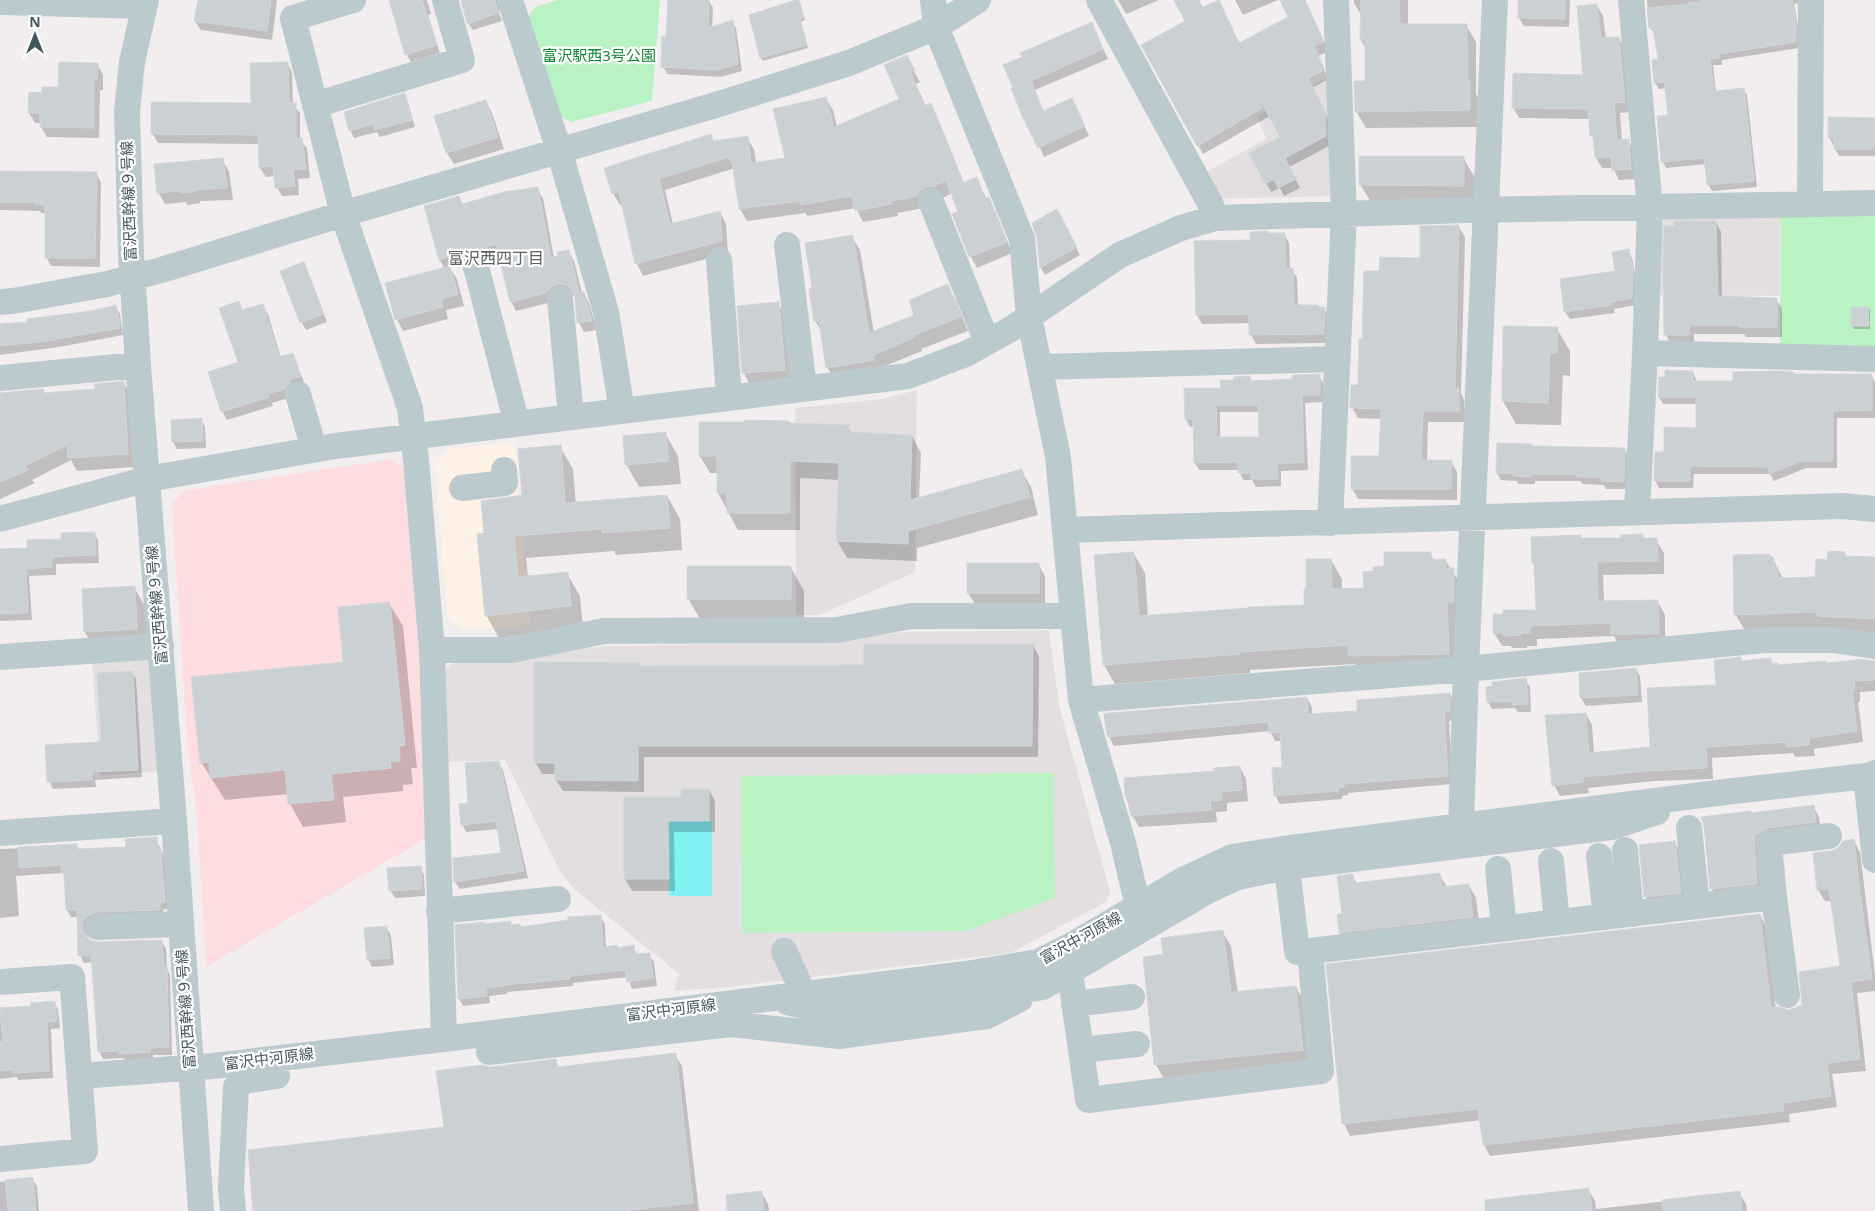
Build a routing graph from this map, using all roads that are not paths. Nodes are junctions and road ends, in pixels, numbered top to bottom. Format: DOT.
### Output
graph roads {
  1 [pos="353,0"];
  2 [pos="445,0"];
  3 [pos="933,0"];
  4 [pos="978,0"];
  5 [pos="1099,0"];
  6 [pos="1336,0"];
  7 [pos="1495,0"];
  8 [pos="1631,0"];
  9 [pos="1811,0"];
  10 [pos="515,1"];
  11 [pos="0,2"];
  12 [pos="145,3"];
  13 [pos="936,27"];
  14 [pos="315,105"];
  15 [pos="559,150"];
  16 [pos="930,201"];
  17 [pos="1810,204"];
  18 [pos="1875,204"];
  19 [pos="1650,208"];
  20 [pos="1486,210"];
  21 [pos="343,214"];
  22 [pos="1344,214"];
  23 [pos="1215,218"];
  24 [pos="787,245"];
  25 [pos="719,260"];
  26 [pos="475,263"];
  27 [pos="132,278"];
  28 [pos="560,299"];
  29 [pos="0,302"];
  30 [pos="1029,316"];
  31 [pos="987,342"];
  32 [pos="1645,354"];
  33 [pos="1338,359"];
  34 [pos="1875,359"];
  35 [pos="138,365"];
  36 [pos="1040,367"];
  37 [pos="0,378"];
  38 [pos="804,388"];
  39 [pos="298,394"];
  40 [pos="730,397"];
  41 [pos="622,411"];
  42 [pos="571,417"];
  43 [pos="517,424"];
  44 [pos="414,436"];
  45 [pos="314,449"];
  46 [pos="504,470"];
  47 [pos="148,479"];
  48 [pos="462,488"];
  49 [pos="1875,509"];
  50 [pos="1637,512"];
  51 [pos="1472,518"];
  52 [pos="0,519"];
  53 [pos="1330,523"];
  54 [pos="1065,530"];
  55 [pos="1073,616"];
  56 [pos="161,646"];
  57 [pos="1875,646"];
  58 [pos="432,650"];
  59 [pos="0,657"];
  60 [pos="1466,669"];
  61 [pos="1081,700"];
  62 [pos="1870,775"];
  63 [pos="1678,798"];
  64 [pos="174,821"];
  65 [pos="1461,827"];
  66 [pos="1689,828"];
  67 [pos="0,833"];
  68 [pos="1829,836"];
  69 [pos="1625,850"];
  70 [pos="1599,856"];
  71 [pos="1875,860"];
  72 [pos="1550,861"];
  73 [pos="1287,867"];
  74 [pos="1498,869"];
  75 [pos="1774,897"];
  76 [pos="558,899"];
  77 [pos="1138,906"];
  78 [pos="1698,906"];
  79 [pos="439,912"];
  80 [pos="1631,914"];
  81 [pos="1606,917"];
  82 [pos="1557,922"];
  83 [pos="181,924"];
  84 [pos="97,927"];
  85 [pos="1504,928"];
  86 [pos="784,951"];
  87 [pos="1310,951"];
  88 [pos="1070,972"];
  89 [pos="0,982"];
  90 [pos="1043,988"];
  91 [pos="804,994"];
  92 [pos="1786,995"];
  93 [pos="1132,997"];
  94 [pos="771,998"];
  95 [pos="1074,1004"];
  96 [pos="444,1039"];
  97 [pos="1137,1044"];
  98 [pos="1081,1050"];
  99 [pos="190,1068"];
  100 [pos="80,1076"];
  101 [pos="0,1159"];
  102 [pos="200,1211"];
  103 [pos="233,1211"];
  1 -- 14 [label="street"];
  2 -- 14 [label="street"];
  3 -- 13 [label="street"];
  4 -- 13 [label="street"];
  5 -- 23 [label="street"];
  6 -- 22 [label="street"];
  7 -- 20 [label="street"];
  8 -- 19 [label="street"];
  9 -- 17 [label="street"];
  10 -- 15 [label="street"];
  11 -- 12 [label="street"];
  12 -- 27 [label="street, 富沢西幹線９号線"];
  13 -- 15 [label="street"];
  13 -- 30 [label="street"];
  14 -- 21 [label="street"];
  15 -- 21 [label="street"];
  15 -- 41 [label="street"];
  16 -- 31 [label="street"];
  17 -- 18 [label="street"];
  17 -- 19 [label="street"];
  19 -- 20 [label="street"];
  19 -- 32 [label="street"];
  20 -- 22 [label="street"];
  20 -- 51 [label="street"];
  21 -- 27 [label="street"];
  21 -- 44 [label="street"];
  22 -- 23 [label="street"];
  22 -- 33 [label="street"];
  23 -- 30 [label="street"];
  24 -- 38 [label="street"];
  25 -- 40 [label="street"];
  26 -- 43 [label="street"];
  27 -- 29 [label="street"];
  27 -- 35 [label="street, 富沢西幹線９号線"];
  28 -- 42 [label="street"];
  30 -- 31 [label="street"];
  30 -- 36 [label="street"];
  31 -- 38 [label="street"];
  32 -- 34 [label="street"];
  32 -- 50 [label="street"];
  33 -- 36 [label="street"];
  33 -- 53 [label="street"];
  35 -- 37 [label="street"];
  35 -- 47 [label="street, 富沢西幹線９号線"];
  36 -- 54 [label="street"];
  38 -- 40 [label="street"];
  39 -- 45 [label="street"];
  40 -- 41 [label="street"];
  41 -- 42 [label="street"];
  42 -- 43 [label="street"];
  43 -- 44 [label="street"];
  44 -- 45 [label="street"];
  44 -- 58 [label="street"];
  45 -- 47 [label="street"];
  46 -- 48 [label="street"];
  47 -- 52 [label="street"];
  47 -- 56 [label="street, 富沢西幹線９号線"];
  49 -- 50 [label="street"];
  50 -- 51 [label="street"];
  51 -- 53 [label="street"];
  51 -- 60 [label="street"];
  53 -- 54 [label="street"];
  54 -- 55 [label="street"];
  55 -- 58 [label="street"];
  55 -- 61 [label="street"];
  56 -- 59 [label="street"];
  56 -- 64 [label="street, 富沢西幹線９号線"];
  57 -- 60 [label="street"];
  58 -- 79 [label="street"];
  60 -- 61 [label="street"];
  60 -- 65 [label="street"];
  61 -- 77 [label="street"];
  62 -- 63 [label="street, 富沢中河原線"];
  62 -- 71 [label="street"];
  63 -- 65 [label="street, 富沢中河原線"];
  63 -- 73 [label="street"];
  64 -- 67 [label="street"];
  64 -- 83 [label="street, 富沢西幹線９号線"];
  65 -- 77 [label="street, 富沢中河原線"];
  66 -- 78 [label="street"];
  68 -- 75 [label="street"];
  69 -- 80 [label="street"];
  70 -- 81 [label="street"];
  72 -- 82 [label="street"];
  73 -- 87 [label="street"];
  73 -- 88 [label="street"];
  74 -- 85 [label="street"];
  75 -- 78 [label="street"];
  75 -- 92 [label="street"];
  76 -- 79 [label="street"];
  77 -- 91 [label="street, 富沢中河原線"];
  78 -- 80 [label="street"];
  79 -- 96 [label="street"];
  80 -- 81 [label="street"];
  81 -- 82 [label="street"];
  82 -- 85 [label="street"];
  83 -- 84 [label="street"];
  83 -- 99 [label="street, 富沢西幹線９号線"];
  85 -- 87 [label="street"];
  86 -- 91 [label="street"];
  87 -- 98 [label="street"];
  88 -- 90 [label="street"];
  88 -- 95 [label="street"];
  89 -- 100 [label="street"];
  90 -- 94 [label="street"];
  90 -- 103 [label="street"];
  91 -- 94 [label="street, 富沢中河原線"];
  93 -- 95 [label="street"];
  94 -- 96 [label="street, 富沢中河原線"];
  95 -- 98 [label="street"];
  96 -- 99 [label="street, 富沢中河原線"];
  97 -- 98 [label="street"];
  99 -- 100 [label="street, 富沢中河原線"];
  99 -- 102 [label="street, 富沢西幹線９号線"];
  100 -- 101 [label="street"];
}
